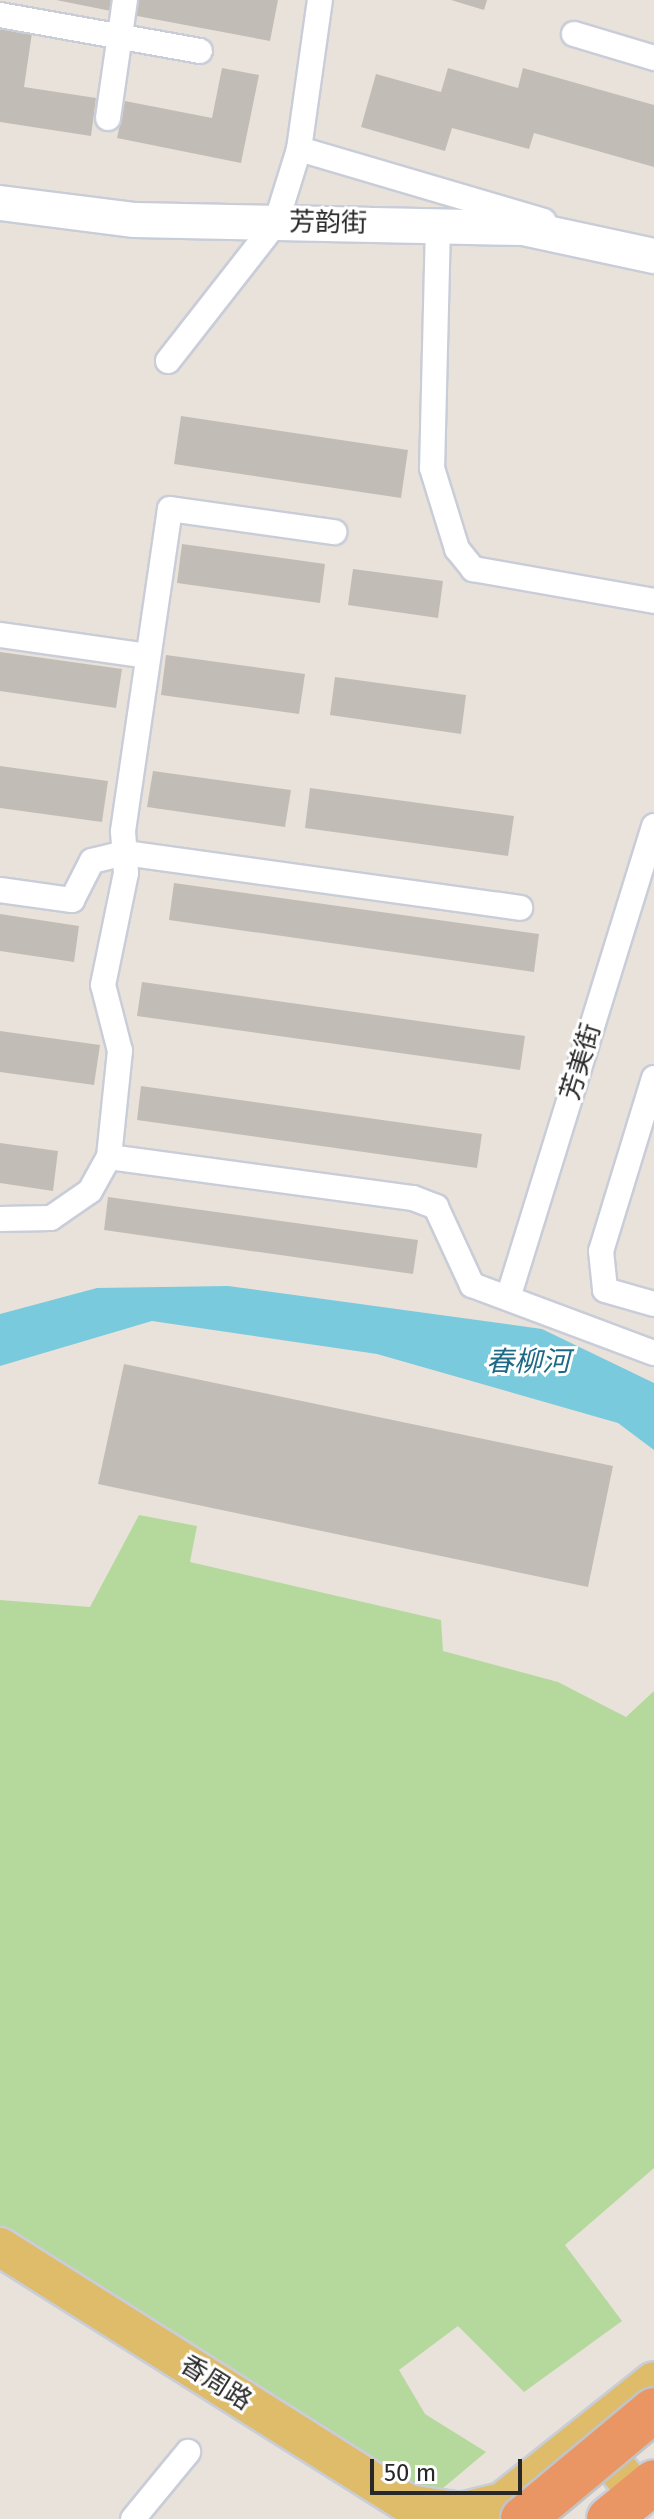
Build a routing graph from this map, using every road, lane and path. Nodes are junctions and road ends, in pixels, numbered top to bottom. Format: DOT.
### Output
graph roads {
  1 [pos="125,0"];
  2 [pos="320,0"];
  3 [pos="0,15"];
  4 [pos="574,34"];
  5 [pos="120,37"];
  6 [pos="200,51"];
  7 [pos="654,58"];
  8 [pos="108,118"];
  9 [pos="299,149"];
  10 [pos="0,203"];
  11 [pos="276,223"];
  12 [pos="438,225"];
  13 [pos="595,240"];
  14 [pos="654,256"];
  15 [pos="168,361"];
  16 [pos="334,532"];
  17 [pos="654,601"];
  18 [pos="0,635"];
  19 [pos="148,656"];
  20 [pos="654,826"];
  21 [pos="125,853"];
  22 [pos="0,890"];
  23 [pos="520,908"];
  24 [pos="654,1078"];
  25 [pos="109,1157"];
  26 [pos="0,1219"];
  27 [pos="508,1298"];
  28 [pos="654,1304"];
  29 [pos="654,1353"];
  30 [pos="0,2247"];
  31 [pos="0,2269"];
  32 [pos="654,2381"];
  33 [pos="654,2407"];
  34 [pos="188,2452"];
  35 [pos="638,2491"];
  36 [pos="404,2515"];
  37 [pos="133,2519"];
  38 [pos="523,2519"];
  39 [pos="553,2519"];
  40 [pos="583,2519"];
  1 -- 5 [label="street"];
  2 -- 9 [label="street"];
  3 -- 5 [label="street"];
  4 -- 7 [label="street"];
  5 -- 6 [label="street"];
  5 -- 8 [label="street"];
  9 -- 11 [label="street"];
  9 -- 13 [label="street"];
  10 -- 11 [label="street, 芳韵街"];
  11 -- 12 [label="street, 芳韵街"];
  11 -- 15 [label="street"];
  12 -- 13 [label="street, 芳韵街"];
  12 -- 17 [label="street"];
  13 -- 14 [label="street, 芳韵街"];
  16 -- 19 [label="street"];
  18 -- 19 [label="street"];
  19 -- 21 [label="street"];
  20 -- 27 [label="street, 芳美街"];
  21 -- 22 [label="street"];
  21 -- 23 [label="street"];
  21 -- 25 [label="street"];
  24 -- 28 [label="street"];
  25 -- 26 [label="street"];
  25 -- 27 [label="street"];
  27 -- 29 [label="street"];
  30 -- 36 [label="main road, 香周路"];
  31 -- 36 [label="main road, 香周路"];
  32 -- 36 [label="main road"];
  33 -- 35 [label="main road"];
  33 -- 38 [label="highway, bridge"];
  34 -- 37 [label="street"];
  35 -- 39 [label="main road"];
  35 -- 40 [label="main road"];
}
